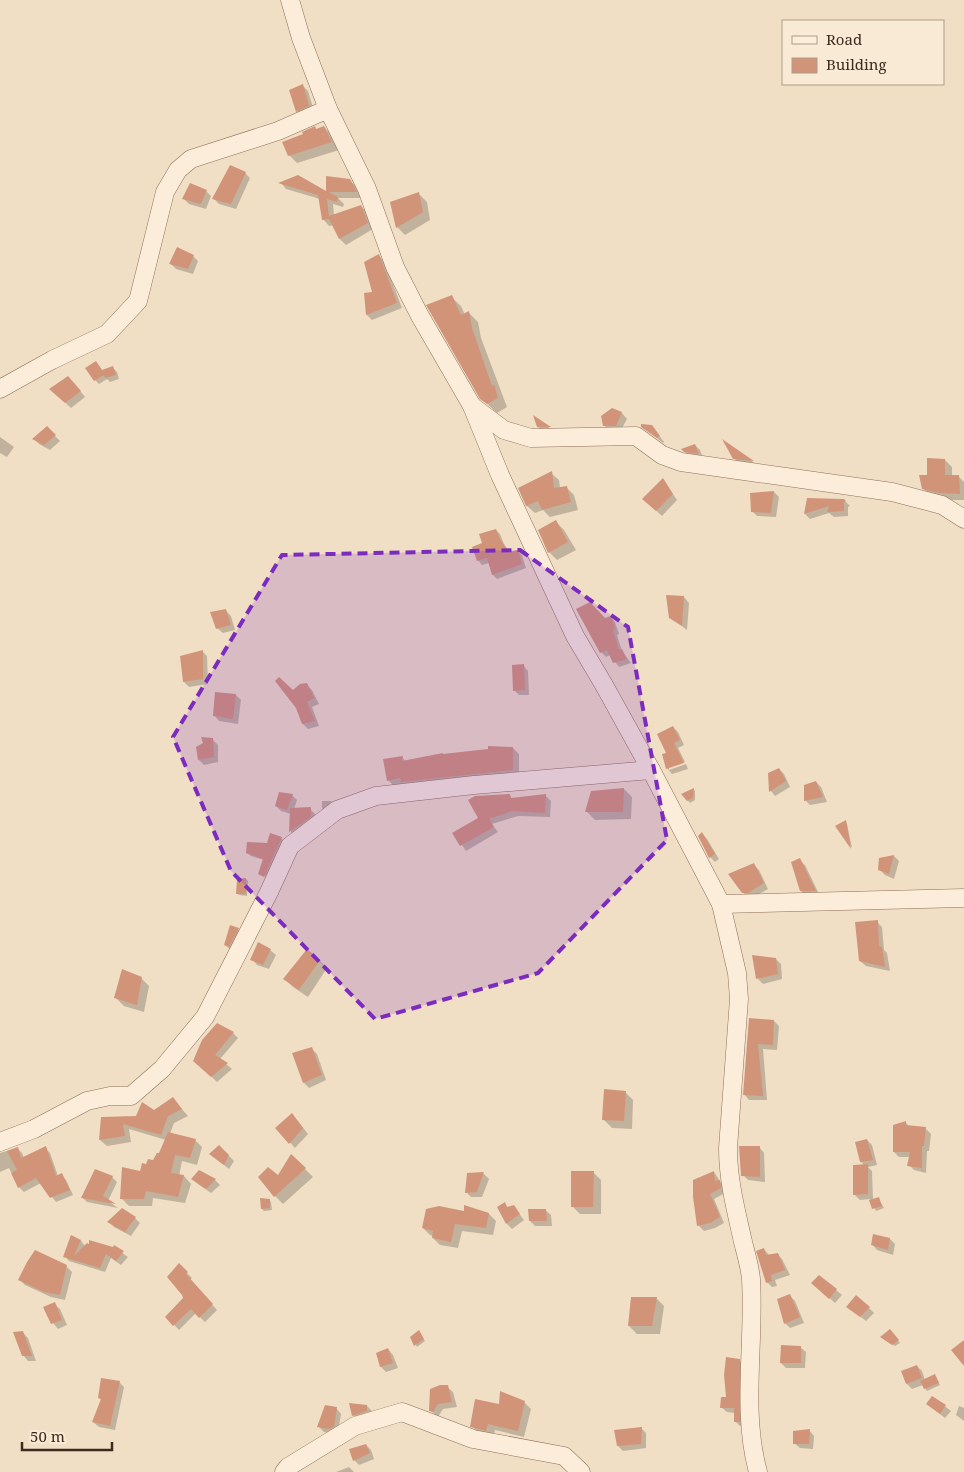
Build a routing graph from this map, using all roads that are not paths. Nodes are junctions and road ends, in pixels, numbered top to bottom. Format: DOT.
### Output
graph roads {
  1 [pos="290,0"];
  2 [pos="328,109"];
  3 [pos="0,389"];
  4 [pos="472,406"];
  5 [pos="964,520"];
  6 [pos="651,770"];
  7 [pos="964,898"];
  8 [pos="721,904"];
  9 [pos="0,1142"];
  10 [pos="284,1472"];
  11 [pos="581,1472"];
  12 [pos="758,1472"];
  1 -- 2 [label="street"];
  2 -- 3 [label="street"];
  2 -- 4 [label="street"];
  4 -- 5 [label="street"];
  4 -- 6 [label="street"];
  6 -- 8 [label="street"];
  6 -- 9 [label="street"];
  7 -- 8 [label="street"];
  8 -- 12 [label="street"];
  10 -- 11 [label="street"];
}
